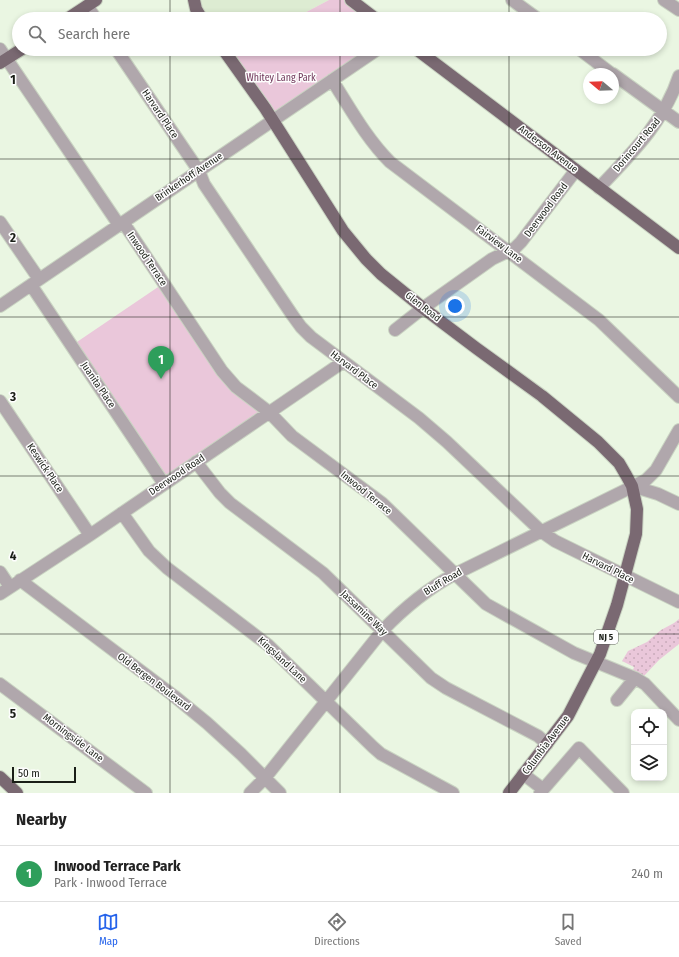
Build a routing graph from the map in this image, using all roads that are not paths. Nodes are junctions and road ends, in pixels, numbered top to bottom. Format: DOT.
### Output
graph roads {
  1 [pos="194,0"];
  2 [pos="351,0"];
  3 [pos="512,0"];
  4 [pos="664,0"];
  5 [pos="92,3"];
  6 [pos="679,10"];
  7 [pos="78,12"];
  8 [pos="198,12"];
  9 [pos="367,12"];
  10 [pos="528,12"];
  11 [pos="12,53"];
  12 [pos="121,56"];
  13 [pos="228,56"];
  14 [pos="368,56"];
  15 [pos="425,56"];
  16 [pos="588,56"];
  17 [pos="2,57"];
  18 [pos="605,68"];
  19 [pos="679,76"];
  20 [pos="619,78"];
  21 [pos="332,80"];
  22 [pos="664,112"];
  23 [pos="272,120"];
  24 [pos="679,122"];
  25 [pos="576,170"];
  26 [pos="199,171"];
  27 [pos="599,188"];
  28 [pos="0,222"];
  29 [pos="121,224"];
  30 [pos="679,248"];
  31 [pos="508,251"];
  32 [pos="35,282"];
  33 [pos="0,306"];
  34 [pos="423,308"];
  35 [pos="395,330"];
  36 [pos="343,362"];
  37 [pos="679,397"];
  38 [pos="0,401"];
  39 [pos="269,412"];
  40 [pos="679,430"];
  41 [pos="196,462"];
  42 [pos="164,484"];
  43 [pos="632,486"];
  44 [pos="679,504"];
  45 [pos="122,513"];
  46 [pos="542,532"];
  47 [pos="90,535"];
  48 [pos="0,572"];
  49 [pos="455,574"];
  50 [pos="625,576"];
  51 [pos="15,584"];
  52 [pos="0,594"];
  53 [pos="679,602"];
  54 [pos="382,631"];
  55 [pos="597,662"];
  56 [pos="635,678"];
  57 [pos="0,684"];
  58 [pos="617,700"];
  59 [pos="326,702"];
  60 [pos="679,720"];
  61 [pos="548,744"];
  62 [pos="524,774"];
  63 [pos="0,777"];
  64 [pos="265,778"];
  65 [pos="542,791"];
  66 [pos="16,793"];
  67 [pos="146,793"];
  68 [pos="250,793"];
  69 [pos="280,793"];
  70 [pos="453,793"];
  71 [pos="509,793"];
  72 [pos="623,793"];
  1 -- 8 [label="main road"];
  2 -- 9 [label="main road"];
  3 -- 10 [label="street"];
  4 -- 6 [label="street"];
  5 -- 7 [label="main road"];
  11 -- 17 [label="main road"];
  12 -- 26 [label="street, Harvard Place"];
  13 -- 23 [label="main road, Glen Road / NJ 5"];
  14 -- 21 [label="street, Brinkerhoff Avenue"];
  15 -- 25 [label="main road, Anderson Avenue"];
  16 -- 18 [label="street"];
  17 -- 29 [label="street, Inwood Terrace"];
  19 -- 22 [label="street, Dorincourt Road"];
  20 -- 22 [label="street"];
  21 -- 23 [label="street, Brinkerhoff Avenue"];
  21 -- 31 [label="street, Fairview Lane"];
  22 -- 24 [label="street"];
  22 -- 27 [label="street, Dorincourt Road"];
  23 -- 26 [label="street, Brinkerhoff Avenue"];
  23 -- 34 [label="main road, Glen Road / NJ 5"];
  25 -- 27 [label="main road, Anderson Avenue"];
  25 -- 31 [label="street, Deerwood Road"];
  26 -- 29 [label="street, Brinkerhoff Avenue"];
  26 -- 36 [label="street, Harvard Place"];
  27 -- 30 [label="main road, Anderson Avenue"];
  28 -- 32 [label="street, Juanita Place"];
  29 -- 32 [label="street, Brinkerhoff Avenue"];
  29 -- 39 [label="street, Inwood Terrace"];
  31 -- 34 [label="street, Deerwood Road"];
  31 -- 37 [label="street, Fairview Lane"];
  32 -- 33 [label="street, Brinkerhoff Avenue"];
  32 -- 42 [label="street, Juanita Place"];
  34 -- 35 [label="street, Deerwood Road"];
  34 -- 43 [label="main road, Glen Road / NJ 5"];
  36 -- 39 [label="street, Deerwood Road"];
  36 -- 46 [label="street, Harvard Place"];
  38 -- 47 [label="street, Keswick Place"];
  39 -- 41 [label="street, Deerwood Road"];
  39 -- 49 [label="street, Inwood Terrace"];
  40 -- 43 [label="street, Bluff Road"];
  41 -- 42 [label="street, Deerwood Road"];
  41 -- 54 [label="street, Jassamine Way"];
  42 -- 45 [label="street, Deerwood Road"];
  43 -- 44 [label="street"];
  43 -- 46 [label="street, Bluff Road"];
  43 -- 50 [label="main road, NJ 5"];
  45 -- 47 [label="street, Deerwood Road"];
  45 -- 59 [label="street, Kingsland Lane"];
  46 -- 49 [label="street, Bluff Road"];
  46 -- 50 [label="street, Harvard Place"];
  47 -- 51 [label="street, Deerwood Road"];
  48 -- 51 [label="street, Old Bergen Boulevard"];
  49 -- 54 [label="street, Bluff Road"];
  49 -- 55 [label="street, Inwood Terrace"];
  50 -- 53 [label="street, Harvard Place"];
  50 -- 55 [label="main road, NJ 5"];
  51 -- 52 [label="street, Deerwood Road"];
  51 -- 64 [label="street, Old Bergen Boulevard"];
  54 -- 59 [label="street, Bluff Road"];
  54 -- 61 [label="street, Jassamine Way"];
  55 -- 56 [label="street, Inwood Terrace"];
  55 -- 61 [label="main road, Columbia Avenue / NJ 5"];
  56 -- 58 [label="street"];
  56 -- 60 [label="street, Inwood Terrace"];
  57 -- 67 [label="street, Morningside Lane"];
  59 -- 64 [label="street, Bluff Road"];
  59 -- 70 [label="street, Kingsland Lane"];
  61 -- 62 [label="main road, Columbia Avenue / NJ 5"];
  62 -- 65 [label="street"];
  62 -- 71 [label="main road, Columbia Avenue / NJ 5"];
  63 -- 66 [label="main road"];
  64 -- 68 [label="street, Bluff Road"];
  64 -- 69 [label="street, Old Bergen Boulevard"];
  65 -- 72 [label="street"];
}
